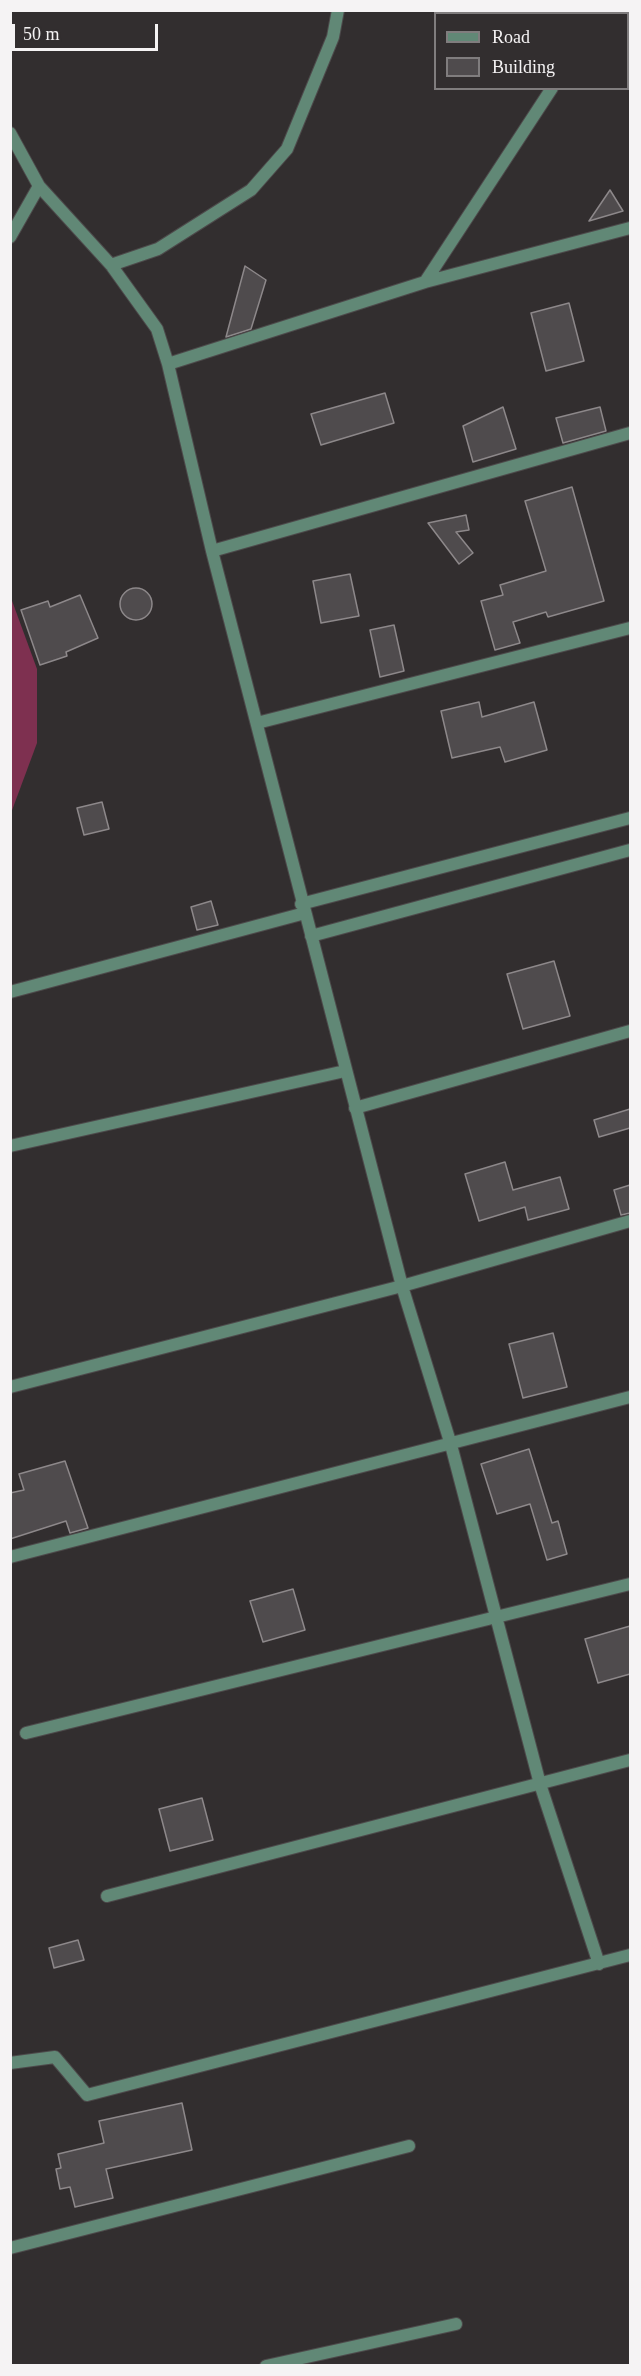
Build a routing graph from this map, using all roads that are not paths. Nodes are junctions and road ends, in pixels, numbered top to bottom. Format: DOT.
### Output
graph roads {
  1 [pos="338,10"];
  2 [pos="551,90"];
  3 [pos="10,133"];
  4 [pos="39,186"];
  5 [pos="630,228"];
  6 [pos="10,237"];
  7 [pos="111,265"];
  8 [pos="425,282"];
  9 [pos="168,364"];
  10 [pos="630,433"];
  11 [pos="212,551"];
  12 [pos="630,628"];
  13 [pos="258,723"];
  14 [pos="630,818"];
  15 [pos="630,850"];
  16 [pos="303,908"];
  17 [pos="311,936"];
  18 [pos="10,992"];
  19 [pos="630,1031"];
  20 [pos="345,1071"];
  21 [pos="355,1108"];
  22 [pos="10,1146"];
  23 [pos="630,1221"];
  24 [pos="402,1286"];
  25 [pos="10,1387"];
  26 [pos="630,1397"];
  27 [pos="451,1445"];
  28 [pos="10,1557"];
  29 [pos="630,1584"];
  30 [pos="495,1620"];
  31 [pos="26,1733"];
  32 [pos="630,1760"];
  33 [pos="540,1784"];
  34 [pos="107,1896"];
  35 [pos="630,1954"];
  36 [pos="599,1964"];
  37 [pos="10,2063"];
  38 [pos="409,2146"];
  39 [pos="10,2248"];
  40 [pos="456,2324"];
  41 [pos="266,2366"];
  1 -- 7 [label="street"];
  2 -- 8 [label="street"];
  3 -- 4 [label="street"];
  4 -- 6 [label="street"];
  4 -- 7 [label="street"];
  5 -- 8 [label="street"];
  7 -- 9 [label="street"];
  8 -- 9 [label="street"];
  9 -- 11 [label="street"];
  10 -- 11 [label="street"];
  11 -- 13 [label="street"];
  12 -- 13 [label="street"];
  13 -- 16 [label="street"];
  14 -- 16 [label="street"];
  15 -- 17 [label="street"];
  16 -- 17 [label="street"];
  16 -- 18 [label="street"];
  17 -- 20 [label="street"];
  19 -- 21 [label="street"];
  20 -- 21 [label="street"];
  20 -- 22 [label="street"];
  21 -- 24 [label="street"];
  23 -- 24 [label="street"];
  24 -- 25 [label="street"];
  24 -- 27 [label="street"];
  26 -- 27 [label="street"];
  27 -- 28 [label="street"];
  27 -- 30 [label="street"];
  29 -- 30 [label="street"];
  30 -- 31 [label="street"];
  30 -- 33 [label="street"];
  32 -- 33 [label="street"];
  33 -- 34 [label="street"];
  33 -- 36 [label="street"];
  35 -- 36 [label="street"];
  36 -- 37 [label="street"];
  38 -- 39 [label="street"];
  40 -- 41 [label="street"];
}
